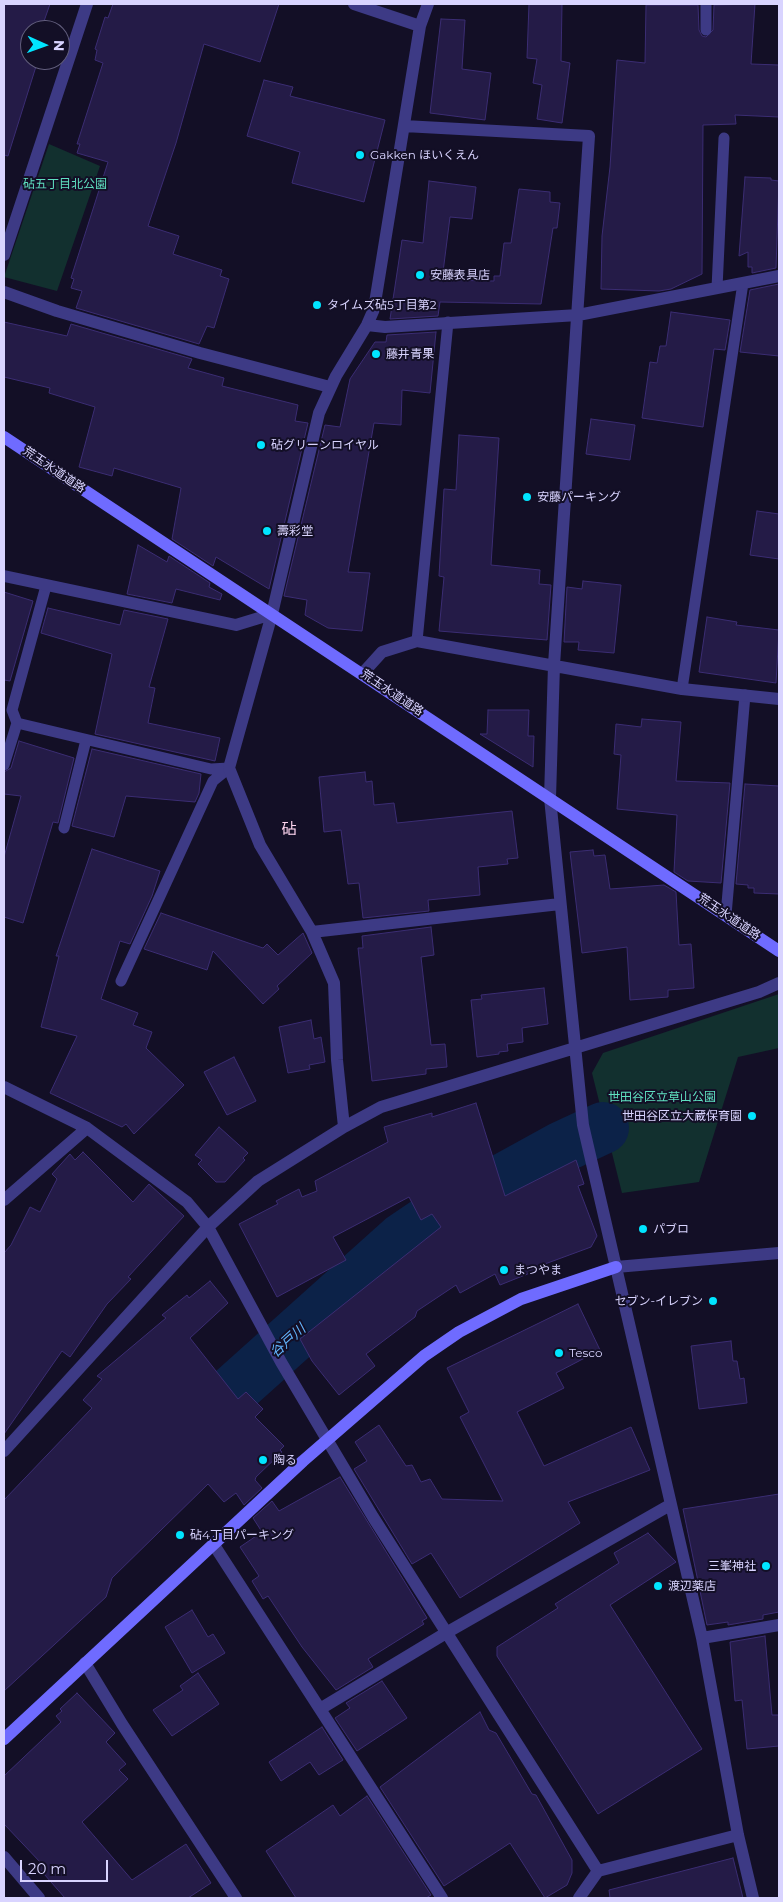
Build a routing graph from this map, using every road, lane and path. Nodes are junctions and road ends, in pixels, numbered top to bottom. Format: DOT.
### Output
graph roads {
  1 [pos="87,4"];
  2 [pos="354,4"];
  3 [pos="428,4"];
  4 [pos="706,4"];
  5 [pos="420,26"];
  6 [pos="706,30"];
  7 [pos="404,126"];
  8 [pos="724,138"];
  9 [pos="4,255"];
  10 [pos="779,276"];
  11 [pos="743,283"];
  12 [pos="717,288"];
  13 [pos="4,292"];
  14 [pos="578,315"];
  15 [pos="448,322"];
  16 [pos="367,325"];
  17 [pos="330,387"];
  18 [pos="4,437"];
  19 [pos="4,576"];
  20 [pos="46,586"];
  21 [pos="272,614"];
  22 [pos="417,641"];
  23 [pos="554,665"];
  24 [pos="363,673"];
  25 [pos="682,689"];
  26 [pos="745,695"];
  27 [pos="779,699"];
  28 [pos="17,723"];
  29 [pos="86,740"];
  30 [pos="4,764"];
  31 [pos="229,768"];
  32 [pos="550,798"];
  33 [pos="64,828"];
  34 [pos="560,904"];
  35 [pos="726,914"];
  36 [pos="312,932"];
  37 [pos="779,951"];
  38 [pos="121,981"];
  39 [pos="779,983"];
  40 [pos="576,1049"];
  41 [pos="4,1087"];
  42 [pos="344,1127"];
  43 [pos="87,1128"];
  44 [pos="4,1200"];
  45 [pos="208,1227"];
  46 [pos="779,1253"];
  47 [pos="616,1267"];
  48 [pos="327,1440"];
  49 [pos="4,1451"];
  50 [pos="670,1505"];
  51 [pos="214,1545"];
  52 [pos="779,1625"];
  53 [pos="446,1633"];
  54 [pos="702,1638"];
  55 [pos="85,1662"];
  56 [pos="320,1709"];
  57 [pos="4,1739"];
  58 [pos="738,1835"];
  59 [pos="4,1858"];
  60 [pos="598,1872"];
  61 [pos="39,1898"];
  62 [pos="236,1898"];
  63 [pos="442,1898"];
  64 [pos="579,1898"];
  65 [pos="753,1898"];
  1 -- 9 [label="street"];
  2 -- 5 [label="street"];
  3 -- 5 [label="street"];
  4 -- 6 [label="lane"];
  5 -- 7 [label="street"];
  7 -- 14 [label="street"];
  7 -- 16 [label="street"];
  8 -- 12 [label="lane"];
  10 -- 11 [label="street"];
  11 -- 12 [label="street"];
  11 -- 25 [label="lane"];
  12 -- 14 [label="street"];
  13 -- 17 [label="street"];
  14 -- 15 [label="street"];
  14 -- 23 [label="street"];
  15 -- 16 [label="street"];
  15 -- 22 [label="lane"];
  16 -- 17 [label="street"];
  17 -- 21 [label="street"];
  18 -- 21 [label="main road, 荒玉水道道路"];
  19 -- 20 [label="street"];
  20 -- 21 [label="street"];
  20 -- 28 [label="lane"];
  21 -- 24 [label="main road, 荒玉水道道路"];
  21 -- 31 [label="street"];
  22 -- 23 [label="street"];
  22 -- 24 [label="street"];
  23 -- 25 [label="street"];
  23 -- 32 [label="street"];
  24 -- 32 [label="main road, 荒玉水道道路"];
  25 -- 26 [label="street"];
  26 -- 27 [label="street"];
  26 -- 35 [label="lane"];
  28 -- 29 [label="lane"];
  28 -- 30 [label="lane"];
  29 -- 31 [label="lane"];
  29 -- 33 [label="lane"];
  31 -- 36 [label="street"];
  31 -- 38 [label="lane"];
  32 -- 34 [label="street"];
  32 -- 35 [label="main road, 荒玉水道道路"];
  34 -- 36 [label="street"];
  34 -- 40 [label="street"];
  35 -- 37 [label="main road, 荒玉水道道路"];
  36 -- 42 [label="street"];
  39 -- 40 [label="street"];
  40 -- 42 [label="street"];
  40 -- 47 [label="street"];
  41 -- 43 [label="street"];
  42 -- 45 [label="street"];
  43 -- 44 [label="street"];
  43 -- 45 [label="street"];
  45 -- 48 [label="street"];
  45 -- 49 [label="street"];
  46 -- 47 [label="street"];
  47 -- 48 [label="main road"];
  47 -- 50 [label="street"];
  48 -- 51 [label="main road"];
  48 -- 53 [label="street"];
  50 -- 53 [label="street"];
  50 -- 54 [label="street"];
  51 -- 55 [label="main road"];
  51 -- 56 [label="street"];
  52 -- 54 [label="street"];
  53 -- 56 [label="street"];
  53 -- 60 [label="street"];
  54 -- 58 [label="street"];
  55 -- 57 [label="main road"];
  55 -- 62 [label="street"];
  56 -- 63 [label="street"];
  58 -- 60 [label="street"];
  58 -- 65 [label="street"];
  59 -- 61 [label="street"];
  60 -- 64 [label="street"];
}
